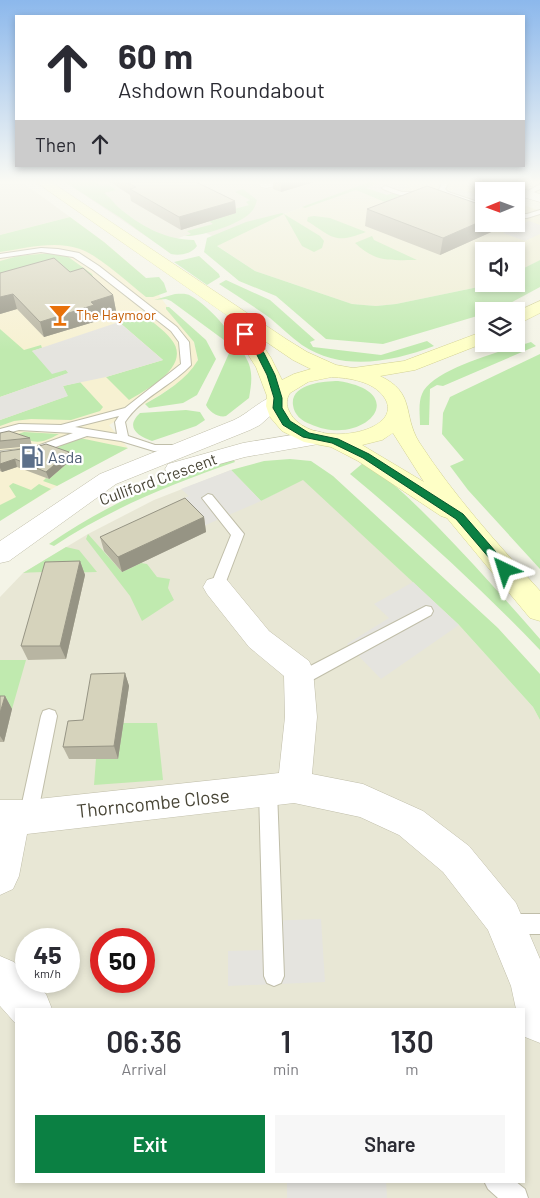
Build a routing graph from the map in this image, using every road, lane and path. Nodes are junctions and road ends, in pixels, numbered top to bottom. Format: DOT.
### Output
graph roads {
  1 [pos="125,238"];
  2 [pos="0,256"];
  3 [pos="221,302"];
  4 [pos="540,306"];
  5 [pos="525,315"];
  6 [pos="540,317"];
  7 [pos="525,326"];
  8 [pos="475,340"];
  9 [pos="476,352"];
  10 [pos="339,372"];
  11 [pos="405,393"];
  12 [pos="277,400"];
  13 [pos="126,411"];
  14 [pos="60,428"];
  15 [pos="0,432"];
  16 [pos="90,432"];
  17 [pos="123,438"];
  18 [pos="325,439"];
  19 [pos="182,448"];
  20 [pos="0,455"];
  21 [pos="208,498"];
  22 [pos="60,513"];
  23 [pos="459,516"];
  24 [pos="0,554"];
  25 [pos="217,587"];
  26 [pos="540,610"];
  27 [pos="426,611"];
  28 [pos="300,679"];
  29 [pos="48,716"];
  30 [pos="281,789"];
  31 [pos="14,817"];
  32 [pos="0,876"];
  33 [pos="505,924"];
  34 [pos="540,924"];
  35 [pos="0,976"];
  36 [pos="274,976"];
  37 [pos="30,1008"];
  38 [pos="540,1022"];
  39 [pos="498,1183"];
  40 [pos="516,1198"];
  1 -- 3 [label="main road"];
  2 -- 13 [label="lane"];
  3 -- 10 [label="main road"];
  3 -- 12 [label="main road"];
  4 -- 5 [label="main road"];
  6 -- 7 [label="main road"];
  8 -- 10 [label="main road"];
  9 -- 11 [label="main road"];
  10 -- 11 [label="main road"];
  10 -- 12 [label="main road"];
  11 -- 18 [label="main road"];
  11 -- 23 [label="main road"];
  12 -- 18 [label="main road"];
  12 -- 19 [label="street, Culliford Crescent"];
  13 -- 14 [label="lane"];
  13 -- 17 [label="lane"];
  14 -- 15 [label="lane"];
  14 -- 16 [label="lane"];
  16 -- 17 [label="lane"];
  16 -- 20 [label="lane"];
  17 -- 19 [label="lane"];
  18 -- 22 [label="street, Culliford Crescent"];
  18 -- 23 [label="main road"];
  19 -- 22 [label="street, Culliford Crescent"];
  21 -- 25 [label="lane"];
  22 -- 24 [label="street, Culliford Crescent"];
  23 -- 26 [label="main road"];
  25 -- 28 [label="street"];
  27 -- 28 [label="lane"];
  28 -- 30 [label="street"];
  29 -- 31 [label="lane"];
  30 -- 31 [label="street, Thorncombe Close"];
  30 -- 33 [label="street, Thorncombe Close"];
  30 -- 36 [label="lane"];
  31 -- 32 [label="street"];
  33 -- 34 [label="lane"];
  33 -- 38 [label="street, Thorncombe Close"];
  35 -- 37 [label="street"];
  39 -- 40 [label="lane"];
}
